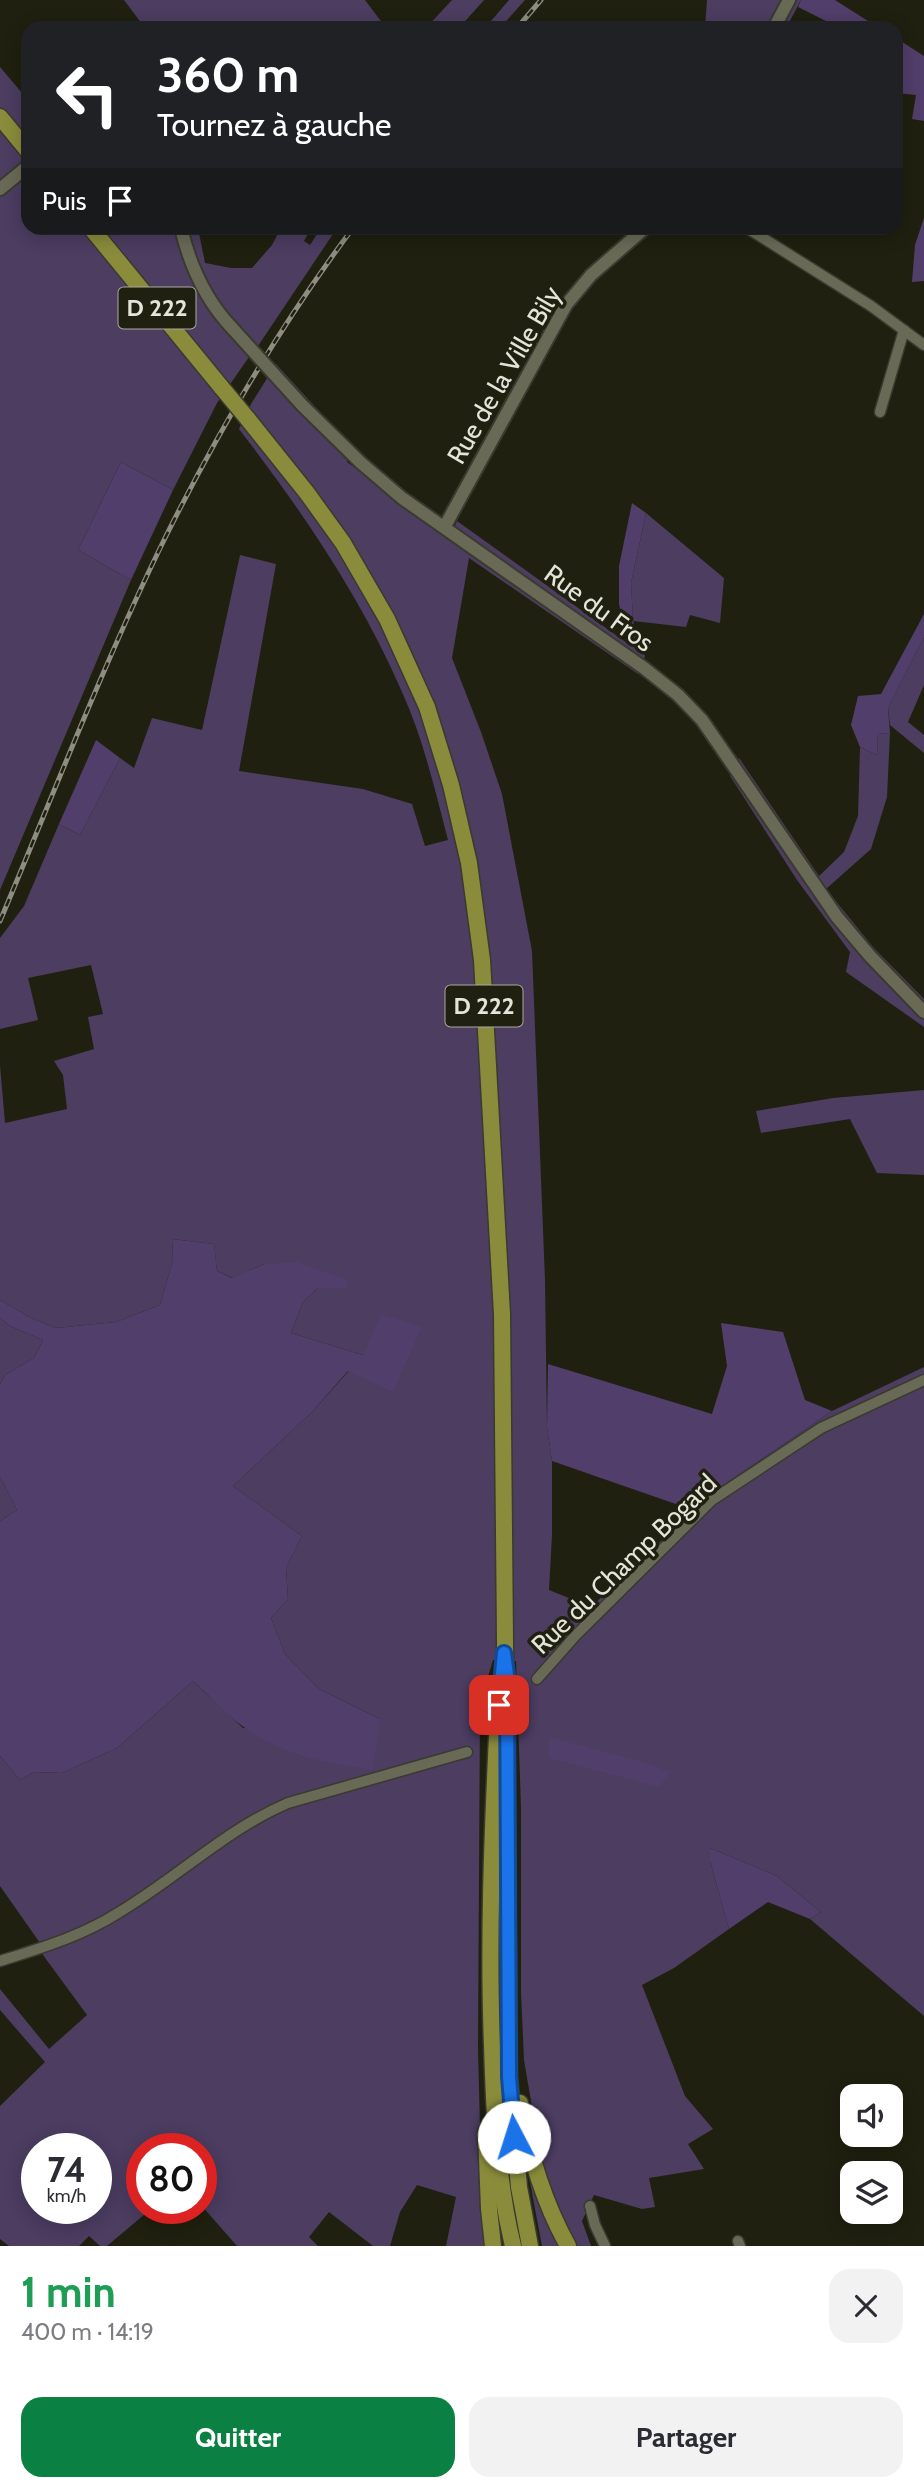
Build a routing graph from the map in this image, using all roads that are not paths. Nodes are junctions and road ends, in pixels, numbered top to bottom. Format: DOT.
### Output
graph roads {
  1 [pos="789,0"];
  2 [pos="778,21"];
  3 [pos="0,117"];
  4 [pos="21,142"];
  5 [pos="21,172"];
  6 [pos="0,189"];
  7 [pos="97,235"];
  8 [pos="183,235"];
  9 [pos="637,235"];
  10 [pos="758,235"];
  11 [pos="904,330"];
  12 [pos="924,345"];
  13 [pos="880,412"];
  14 [pos="445,526"];
  15 [pos="924,1012"];
  16 [pos="924,1380"];
  17 [pos="504,1653"];
  18 [pos="537,1679"];
  19 [pos="467,1752"];
  20 [pos="509,1956"];
  21 [pos="0,1961"];
  22 [pos="491,2018"];
  23 [pos="590,2206"];
  24 [pos="493,2246"];
  25 [pos="513,2246"];
  26 [pos="530,2246"];
  27 [pos="568,2246"];
  28 [pos="605,2246"];
  1 -- 2 [label="street"];
  3 -- 4 [label="highway"];
  5 -- 6 [label="street"];
  7 -- 17 [label="highway, D 222, bridge"];
  8 -- 14 [label="street, Rue du Fros, bridge"];
  9 -- 14 [label="street, Rue de la Ville Bily"];
  10 -- 11 [label="street"];
  11 -- 12 [label="street"];
  11 -- 13 [label="street"];
  14 -- 15 [label="street, Rue du Fros"];
  16 -- 18 [label="street, Rue du Champ Bogard"];
  17 -- 20 [label="highway, D 222"];
  17 -- 22 [label="highway, D 222"];
  19 -- 21 [label="street"];
  20 -- 26 [label="highway, D 222"];
  20 -- 27 [label="highway"];
  22 -- 24 [label="highway"];
  22 -- 25 [label="highway, D 222"];
  23 -- 28 [label="street"];
}
